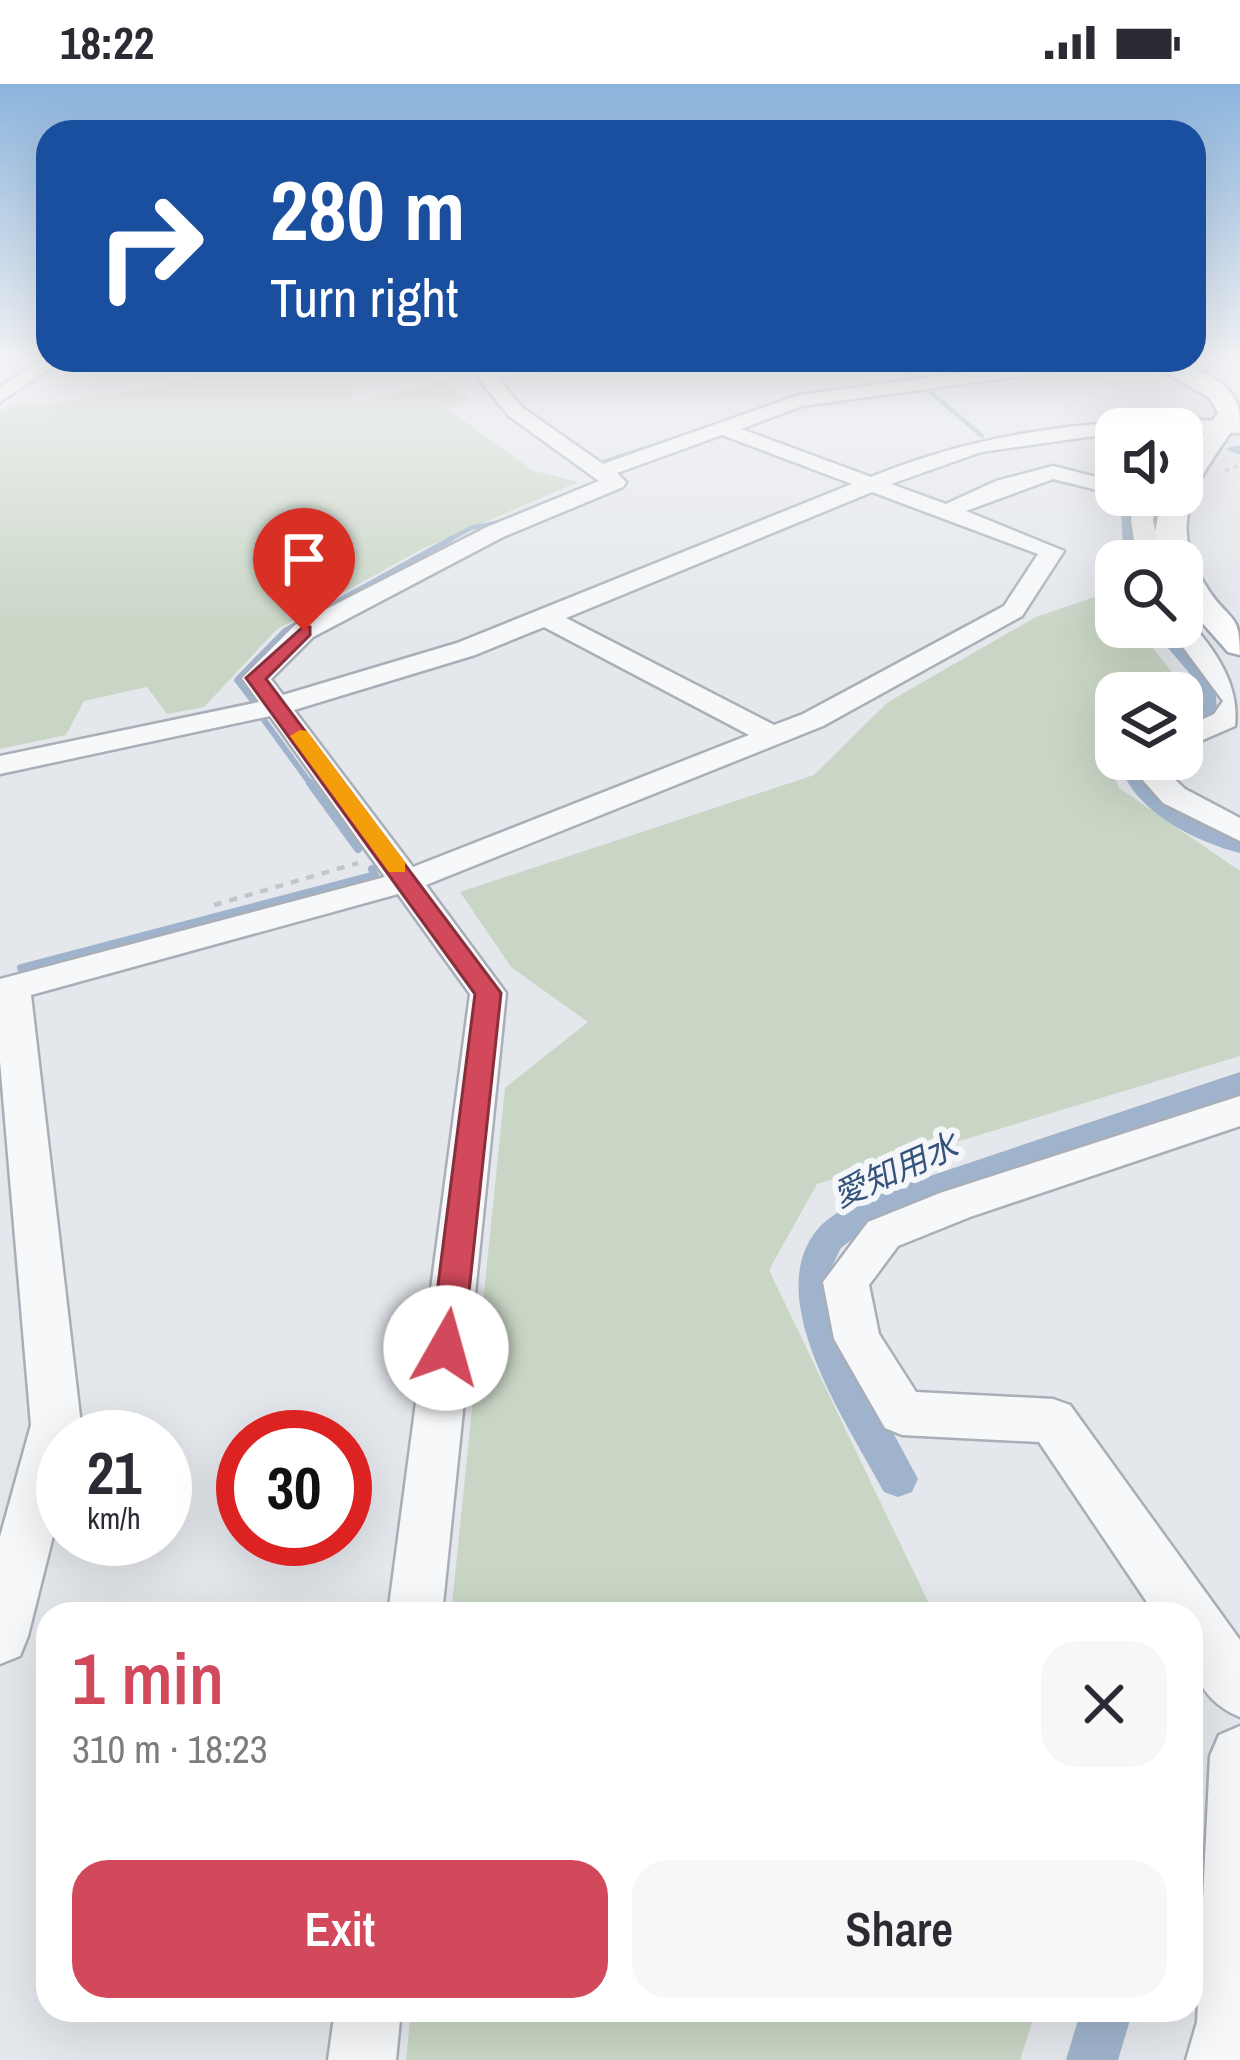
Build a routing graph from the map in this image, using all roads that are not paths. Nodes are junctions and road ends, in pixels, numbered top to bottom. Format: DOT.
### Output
graph roads {
  1 [pos="566,447"];
  2 [pos="671,447"];
  3 [pos="772,447"];
  4 [pos="971,447"];
  5 [pos="601,472"];
  6 [pos="1095,483"];
  7 [pos="874,485"];
  8 [pos="946,512"];
  9 [pos="1203,605"];
  10 [pos="550,619"];
  11 [pos="1240,645"];
  12 [pos="1198,648"];
  13 [pos="278,706"];
  14 [pos="1203,730"];
  15 [pos="772,736"];
  16 [pos="0,765"];
  17 [pos="1158,780"];
  18 [pos="1240,831"];
  19 [pos="407,881"];
  20 [pos="6,989"];
  21 [pos="1240,1111"];
  22 [pos="416,1602"];
  23 [pos="1180,1602"];
  24 [pos="1203,1635"];
  25 [pos="0,1636"];
  26 [pos="1240,1688"];
  27 [pos="1240,1756"];
  28 [pos="367,2022"];
  29 [pos="362,2060"];
  30 [pos="1220,2060"];
  1 -- 5 [label="street"];
  2 -- 5 [label="street"];
  3 -- 7 [label="street"];
  4 -- 7 [label="street"];
  5 -- 13 [label="street"];
  6 -- 8 [label="street"];
  7 -- 8 [label="street"];
  7 -- 10 [label="street"];
  8 -- 15 [label="street"];
  9 -- 11 [label="main road"];
  10 -- 13 [label="street"];
  10 -- 15 [label="street"];
  12 -- 14 [label="street"];
  13 -- 16 [label="street"];
  13 -- 19 [label="street"];
  15 -- 19 [label="street"];
  17 -- 18 [label="street"];
  19 -- 20 [label="street"];
  19 -- 22 [label="street"];
  20 -- 25 [label="street"];
  21 -- 23 [label="street"];
  24 -- 26 [label="street"];
  27 -- 30 [label="street"];
  28 -- 29 [label="street"];
}
